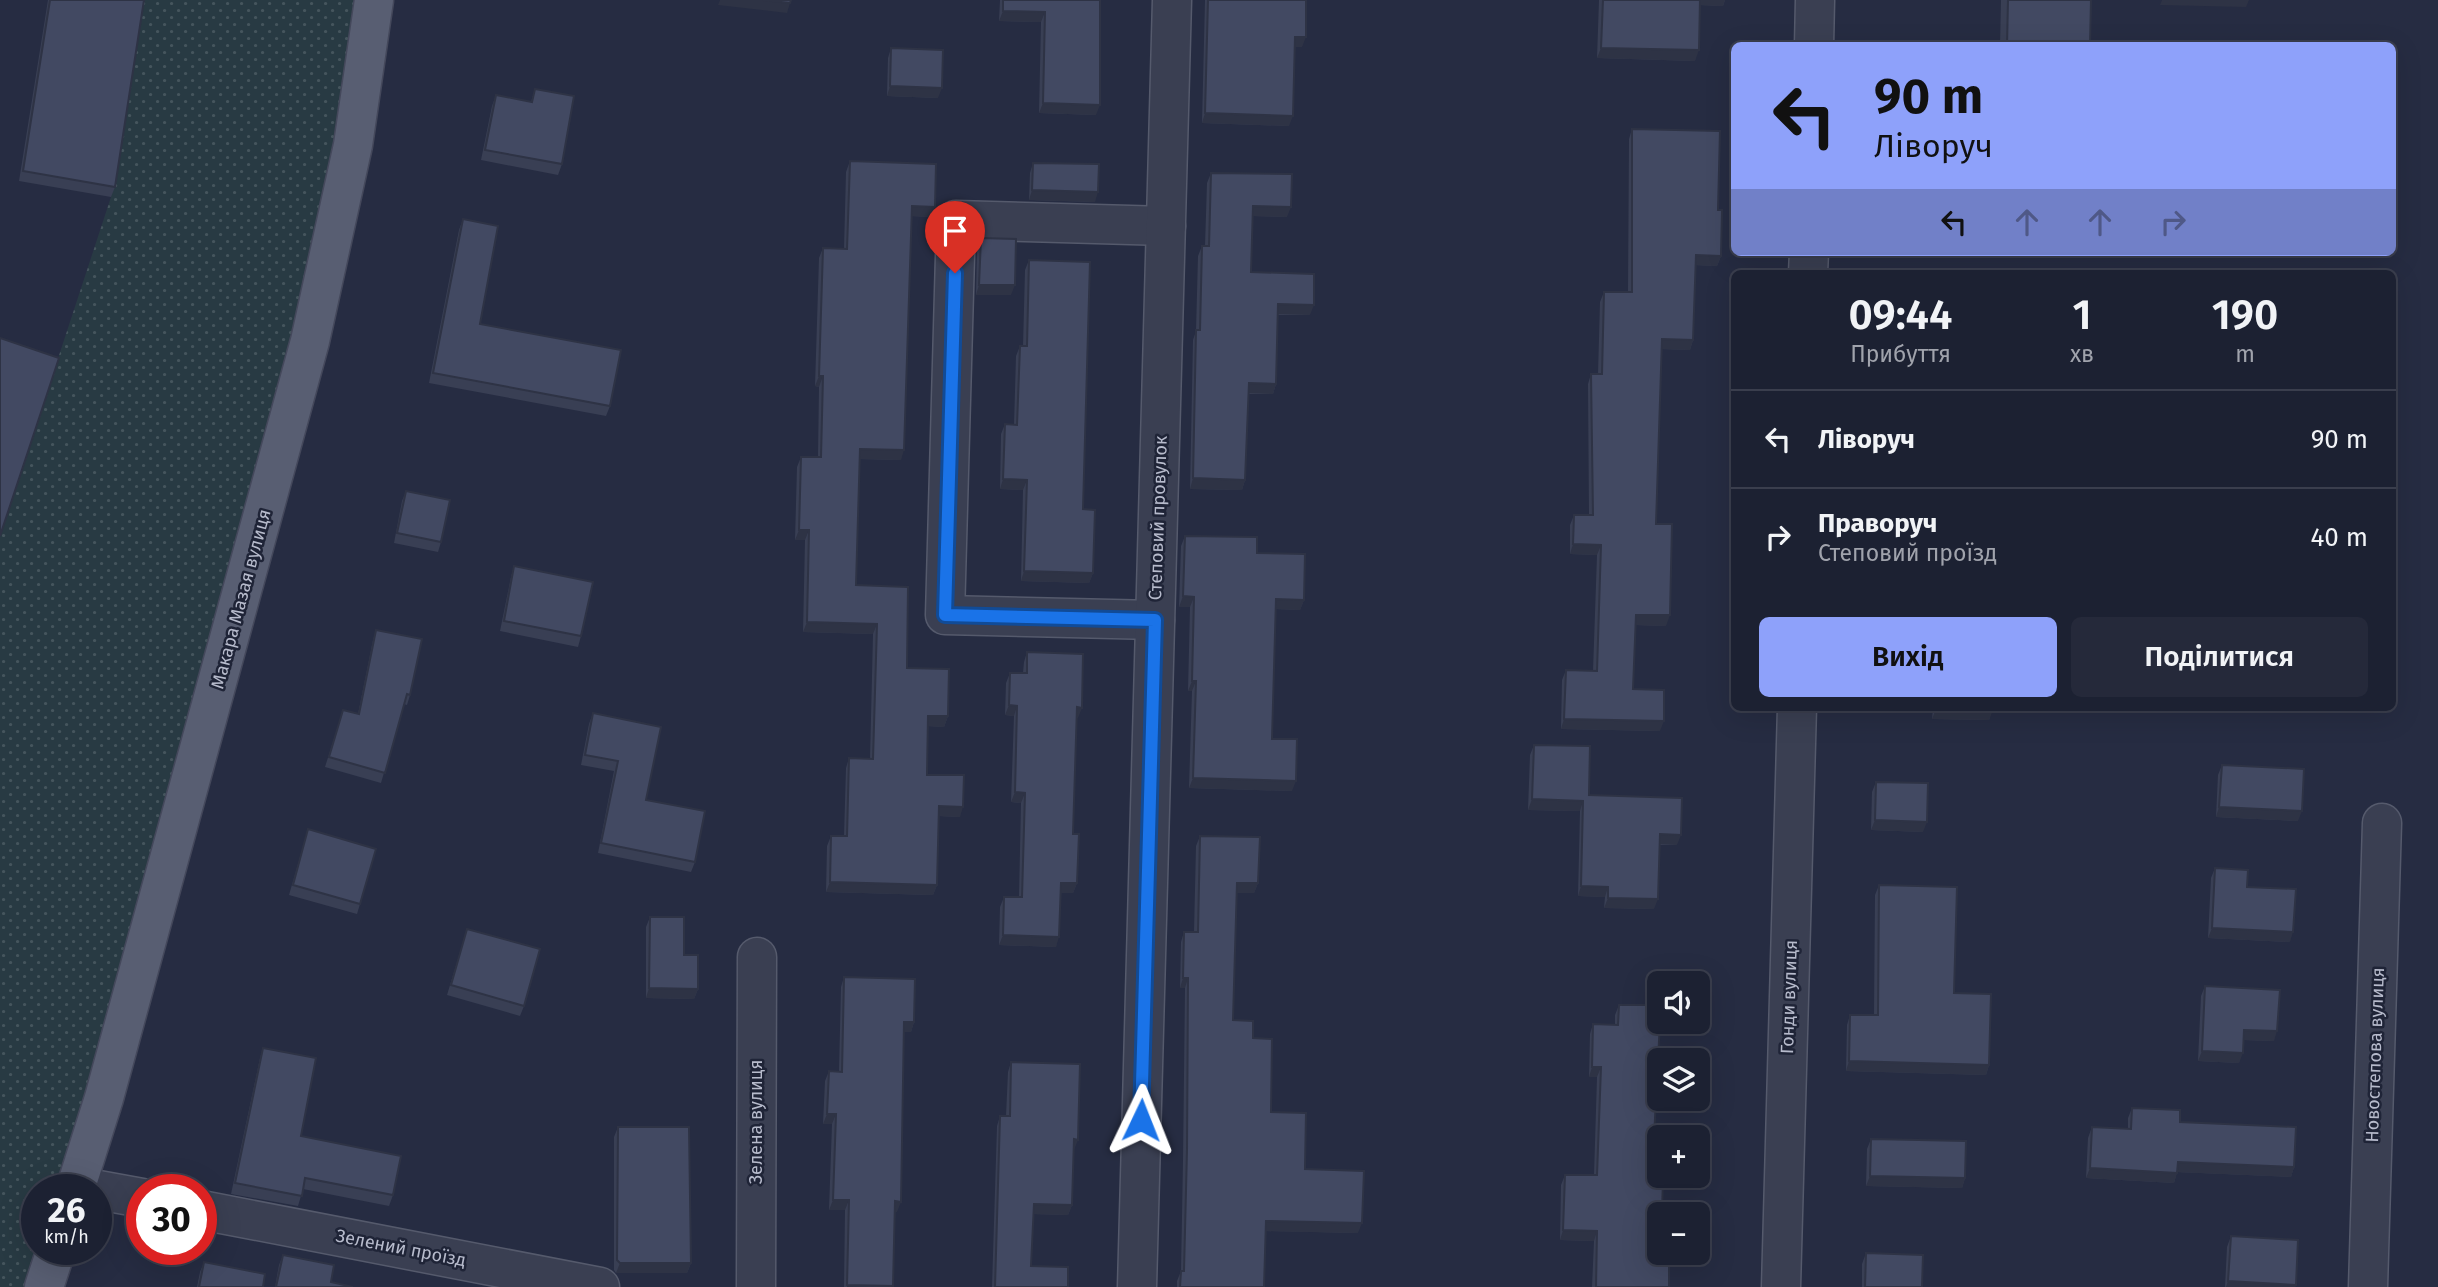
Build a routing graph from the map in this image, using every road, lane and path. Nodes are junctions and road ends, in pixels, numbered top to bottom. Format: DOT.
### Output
graph roads {
  1 [pos="374,0"];
  2 [pos="1172,0"];
  3 [pos="1815,0"];
  4 [pos="1814,42"];
  5 [pos="1166,226"];
  6 [pos="1155,620"];
  7 [pos="1797,711"];
  8 [pos="2382,823"];
  9 [pos="757,957"];
  10 [pos="80,1174"];
  11 [pos="217,1213"];
  12 [pos="51,1265"];
  13 [pos="44,1287"];
  14 [pos="600,1287"];
  15 [pos="756,1287"];
  16 [pos="1137,1287"];
  17 [pos="1781,1287"];
  18 [pos="2368,1287"];
  1 -- 10 [label="main road, Макара Мазая вулиця"];
  2 -- 5 [label="street, Степовий провулок"];
  3 -- 4 [label="street"];
  5 -- 6 [label="street, Степовий провулок"];
  5 -- 6 [label="street"];
  6 -- 16 [label="street, Степовий провулок"];
  7 -- 17 [label="street, Гонди вулиця"];
  8 -- 18 [label="street, Новостепова вулиця"];
  9 -- 15 [label="street, Зелена вулиця"];
  11 -- 14 [label="street, Зелений проїзд"];
  12 -- 13 [label="main road"];
}
